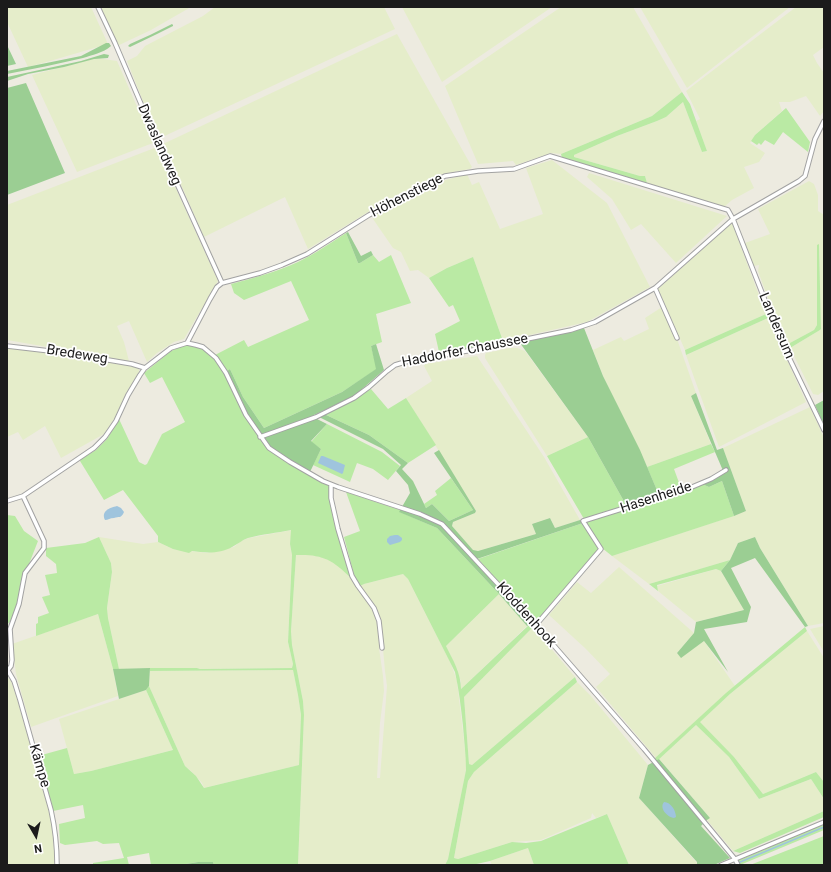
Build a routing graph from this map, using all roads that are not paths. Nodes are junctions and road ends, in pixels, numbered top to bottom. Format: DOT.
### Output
graph roads {
  1 [pos="98,7"];
  2 [pos="824,121"];
  3 [pos="733,219"];
  4 [pos="222,283"];
  5 [pos="655,288"];
  6 [pos="678,338"];
  7 [pos="187,343"];
  8 [pos="7,346"];
  9 [pos="145,368"];
  10 [pos="824,430"];
  11 [pos="260,437"];
  12 [pos="726,470"];
  13 [pos="331,484"];
  14 [pos="23,496"];
  15 [pos="7,501"];
  16 [pos="536,625"];
  17 [pos="382,648"];
  18 [pos="8,670"];
  19 [pos="824,822"];
  20 [pos="737,863"];
  21 [pos="57,865"];
  22 [pos="721,865"];
  1 -- 4 [label="street, Dwaslandweg"];
  2 -- 3 [label="street"];
  3 -- 4 [label="street, Höhenstiege"];
  3 -- 5 [label="street"];
  3 -- 10 [label="street, Landersum"];
  4 -- 7 [label="street"];
  5 -- 6 [label="street"];
  5 -- 11 [label="street, Haddorfer Chaussee"];
  7 -- 9 [label="street"];
  7 -- 11 [label="street, Kloddenhook"];
  8 -- 9 [label="street, Bredeweg"];
  9 -- 14 [label="street"];
  11 -- 13 [label="street, Kloddenhook"];
  12 -- 16 [label="street, Hasenheide"];
  13 -- 16 [label="street, Kloddenhook"];
  13 -- 17 [label="street"];
  14 -- 15 [label="street"];
  14 -- 18 [label="street, Kämpe"];
  16 -- 20 [label="street, Kloddenhook"];
  18 -- 21 [label="street, Kämpe"];
  19 -- 20 [label="street"];
  20 -- 22 [label="street"];
}
